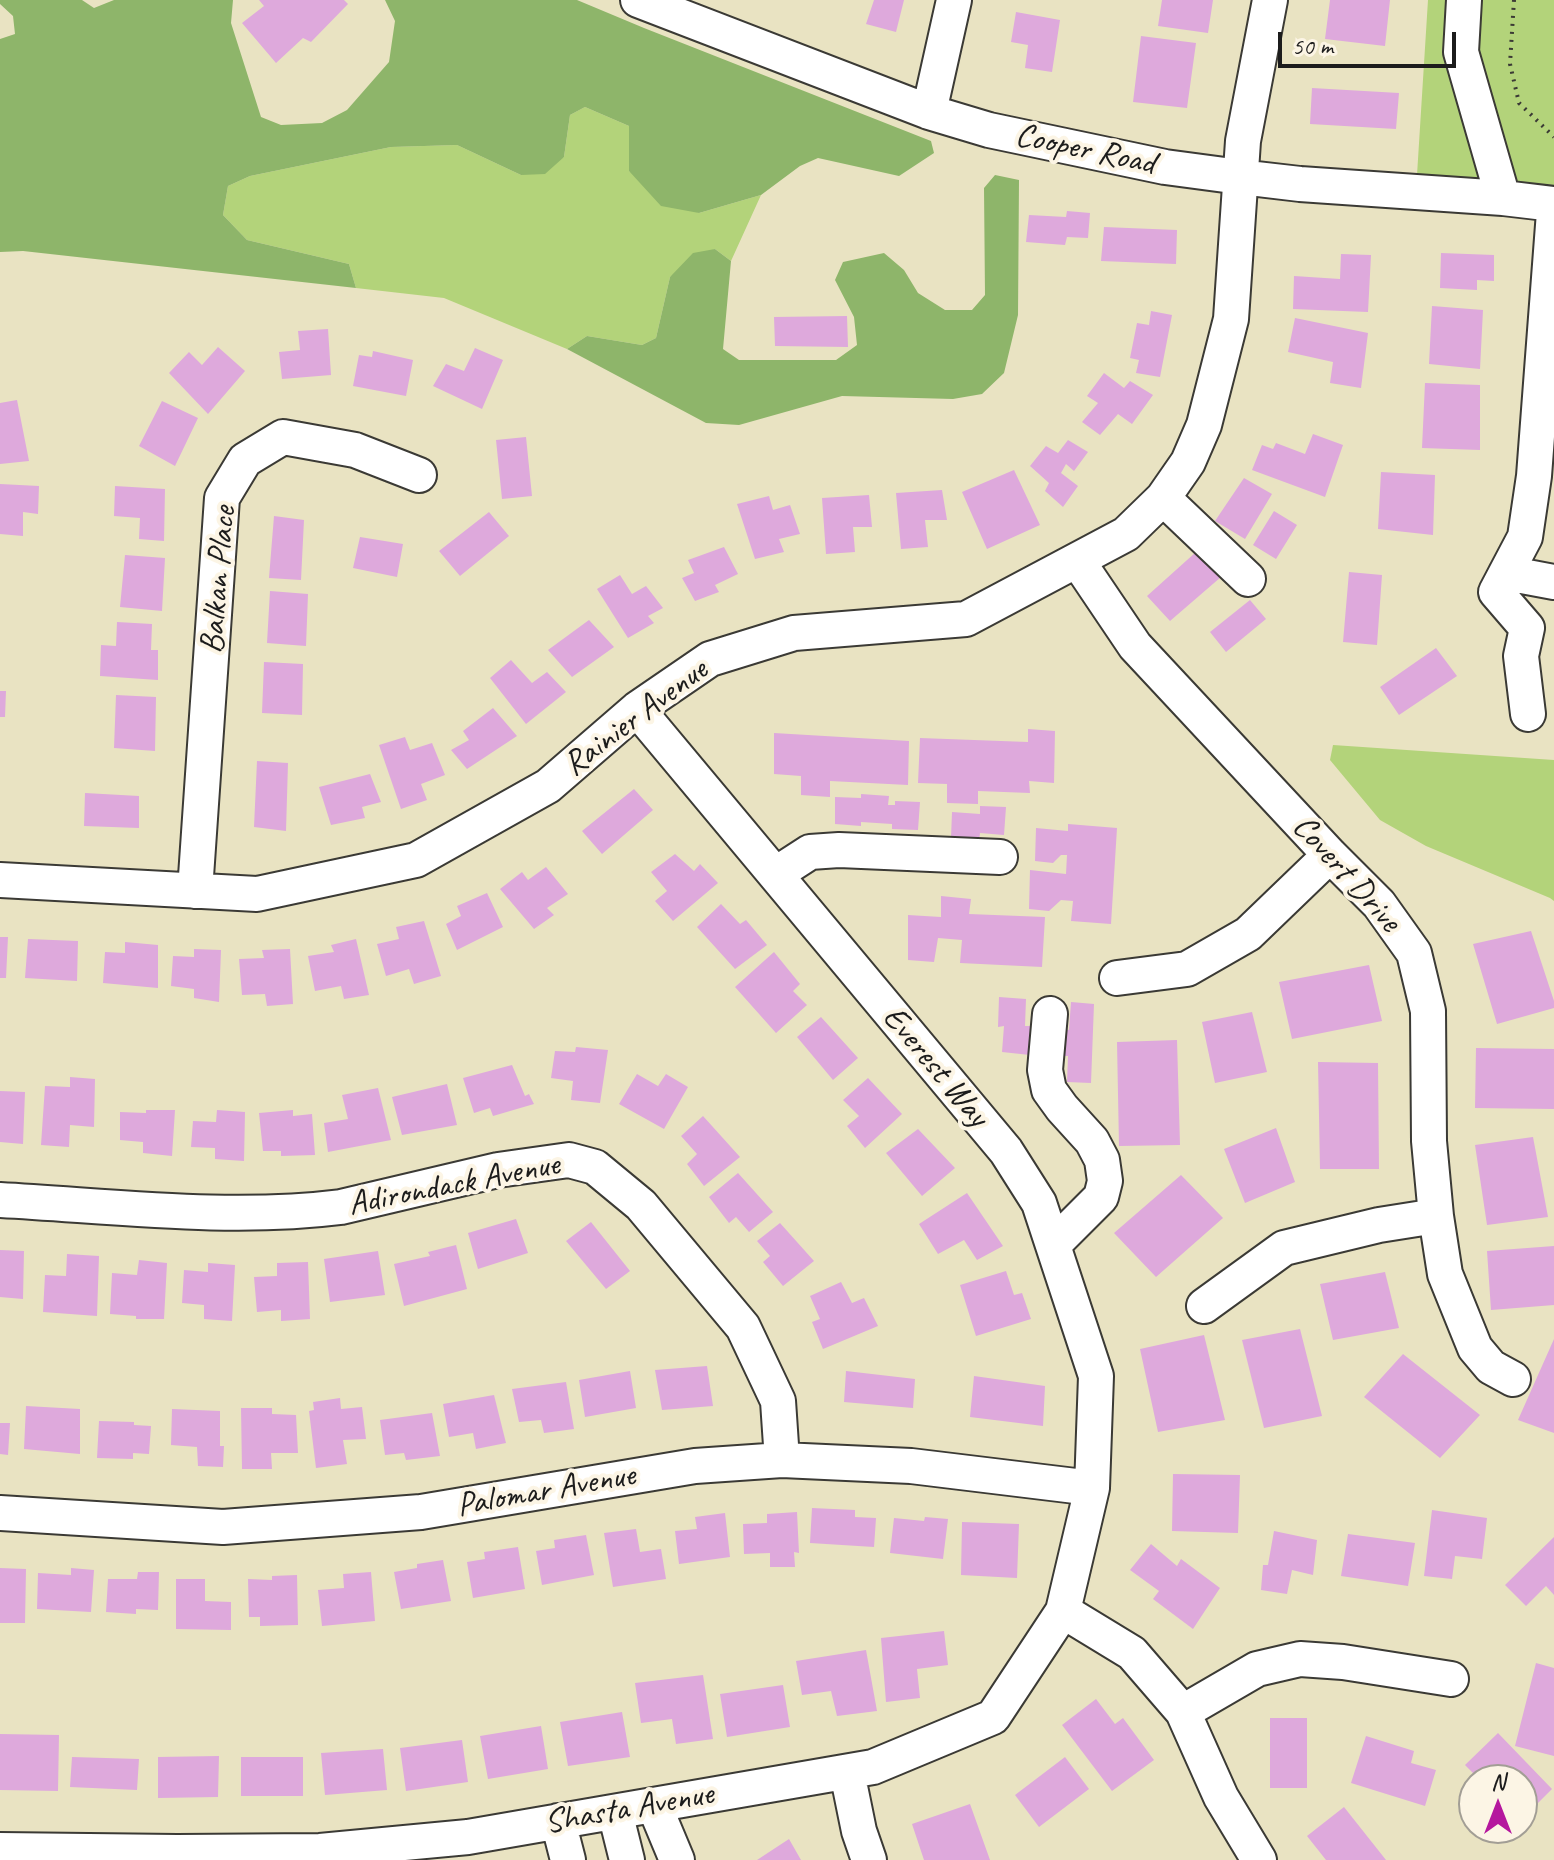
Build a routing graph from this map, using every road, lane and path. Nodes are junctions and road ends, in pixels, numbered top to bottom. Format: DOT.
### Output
graph roads {
  1 [pos="638,0"];
  2 [pos="954,0"];
  3 [pos="1270,0"];
  4 [pos="1464,0"];
  5 [pos="1514,0"];
  6 [pos="929,112"];
  7 [pos="1554,137"];
  8 [pos="1240,177"];
  9 [pos="1503,198"];
  10 [pos="1554,204"];
  11 [pos="1554,212"];
  12 [pos="1551,295"];
  13 [pos="1548,369"];
  14 [pos="419,475"];
  15 [pos="1163,498"];
  16 [pos="1077,560"];
  17 [pos="1248,579"];
  18 [pos="1554,582"];
  19 [pos="1501,583"];
  20 [pos="1554,619"];
  21 [pos="1524,648"];
  22 [pos="637,709"];
  23 [pos="1528,714"];
  24 [pos="1330,855"];
  25 [pos="1000,857"];
  26 [pos="776,874"];
  27 [pos="0,880"];
  28 [pos="195,891"];
  29 [pos="1117,978"];
  30 [pos="1050,1014"];
  31 [pos="0,1200"];
  32 [pos="1436,1216"];
  33 [pos="1053,1245"];
  34 [pos="1204,1306"];
  35 [pos="1513,1379"];
  36 [pos="782,1460"];
  37 [pos="1092,1488"];
  38 [pos="0,1513"];
  39 [pos="1063,1611"];
  40 [pos="1451,1679"];
  41 [pos="1183,1712"];
  42 [pos="847,1772"];
  43 [pos="654,1805"];
  44 [pos="615,1812"];
  45 [pos="558,1821"];
  46 [pos="0,1850"];
  47 [pos="125,1855"];
  48 [pos="320,1856"];
  49 [pos="568,1860"];
  50 [pos="627,1860"];
  51 [pos="677,1860"];
  52 [pos="869,1860"];
  53 [pos="1259,1860"];
  1 -- 6 [label="street, Cooper Road"];
  2 -- 6 [label="street"];
  3 -- 8 [label="street, Rainier Avenue"];
  4 -- 9 [label="street"];
  5 -- 7 [label="path"];
  6 -- 8 [label="street, Cooper Road"];
  8 -- 9 [label="street, Cooper Road"];
  8 -- 15 [label="street, Rainier Avenue"];
  9 -- 10 [label="street, Cooper Road"];
  11 -- 12 [label="street"];
  12 -- 13 [label="street"];
  13 -- 19 [label="street"];
  14 -- 28 [label="street, Balkan Place"];
  15 -- 16 [label="street, Rainier Avenue"];
  15 -- 17 [label="street"];
  16 -- 22 [label="street, Rainier Avenue"];
  16 -- 24 [label="street, Covert Drive"];
  18 -- 19 [label="street"];
  19 -- 21 [label="street"];
  20 -- 21 [label="street"];
  21 -- 23 [label="street"];
  22 -- 26 [label="street, Everest Way"];
  22 -- 28 [label="street, Rainier Avenue"];
  24 -- 29 [label="street"];
  24 -- 32 [label="street, Covert Drive"];
  25 -- 26 [label="street"];
  26 -- 33 [label="street, Everest Way"];
  27 -- 28 [label="street, Rainier Avenue"];
  30 -- 33 [label="street"];
  31 -- 36 [label="street, Adirondack Avenue"];
  32 -- 34 [label="street"];
  32 -- 35 [label="street, Covert Drive"];
  33 -- 37 [label="street, Everest Way"];
  36 -- 37 [label="street, Palomar Avenue"];
  36 -- 38 [label="street, Palomar Avenue"];
  37 -- 39 [label="street, Shasta Avenue"];
  39 -- 41 [label="street"];
  39 -- 42 [label="street, Shasta Avenue"];
  40 -- 41 [label="street"];
  41 -- 53 [label="street"];
  42 -- 43 [label="street, Shasta Avenue"];
  42 -- 52 [label="street"];
  43 -- 44 [label="street, Shasta Avenue"];
  43 -- 51 [label="street"];
  44 -- 45 [label="street, Shasta Avenue"];
  44 -- 50 [label="street"];
  45 -- 48 [label="street, Shasta Avenue"];
  45 -- 49 [label="street"];
  46 -- 47 [label="street, Shasta Avenue"];
  47 -- 48 [label="street, Shasta Avenue"];
}
